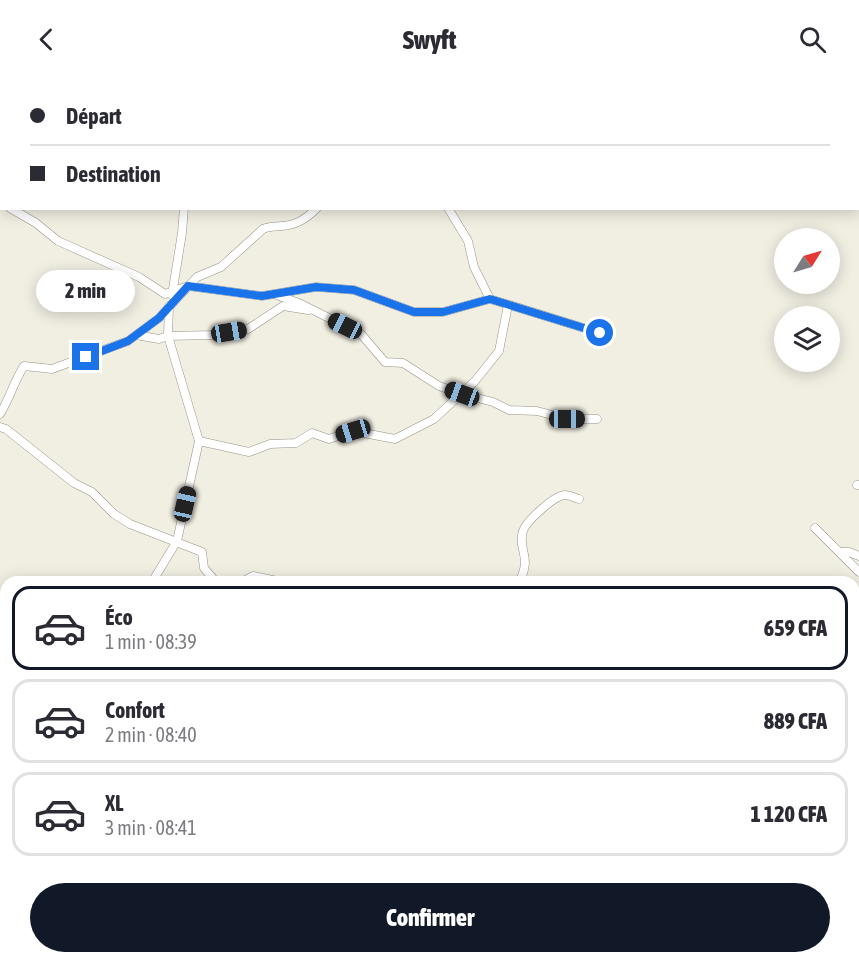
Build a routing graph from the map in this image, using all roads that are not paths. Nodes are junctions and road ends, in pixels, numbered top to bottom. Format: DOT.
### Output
graph roads {
  1 [pos="13,210"];
  2 [pos="184,210"];
  3 [pos="315,210"];
  4 [pos="449,210"];
  5 [pos="188,286"];
  6 [pos="173,290"];
  7 [pos="276,294"];
  8 [pos="490,299"];
  9 [pos="508,305"];
  10 [pos="169,307"];
  11 [pos="314,311"];
  12 [pos="600,333"];
  13 [pos="136,335"];
  14 [pos="168,336"];
  15 [pos="462,394"];
  16 [pos="0,414"];
  17 [pos="597,419"];
  18 [pos="0,427"];
  19 [pos="199,441"];
  20 [pos="579,500"];
  21 [pos="815,528"];
  22 [pos="177,541"];
  23 [pos="840,552"];
  24 [pos="859,556"];
  25 [pos="859,572"];
  26 [pos="156,576"];
  27 [pos="211,576"];
  28 [pos="522,576"];
  1 -- 6 [label="street"];
  2 -- 6 [label="street"];
  3 -- 5 [label="street"];
  4 -- 8 [label="street"];
  5 -- 6 [label="street"];
  5 -- 7 [label="street"];
  5 -- 10 [label="street"];
  6 -- 10 [label="street"];
  7 -- 8 [label="street"];
  7 -- 11 [label="street"];
  8 -- 9 [label="street"];
  9 -- 12 [label="street"];
  9 -- 15 [label="street"];
  10 -- 13 [label="street"];
  10 -- 14 [label="street"];
  11 -- 14 [label="street"];
  11 -- 15 [label="street"];
  13 -- 14 [label="street"];
  13 -- 16 [label="street"];
  14 -- 19 [label="street"];
  15 -- 17 [label="street"];
  15 -- 19 [label="street"];
  18 -- 22 [label="street"];
  19 -- 22 [label="street"];
  20 -- 28 [label="street"];
  21 -- 23 [label="street"];
  22 -- 26 [label="street"];
  22 -- 27 [label="street"];
  23 -- 24 [label="street"];
  23 -- 25 [label="street"];
}
